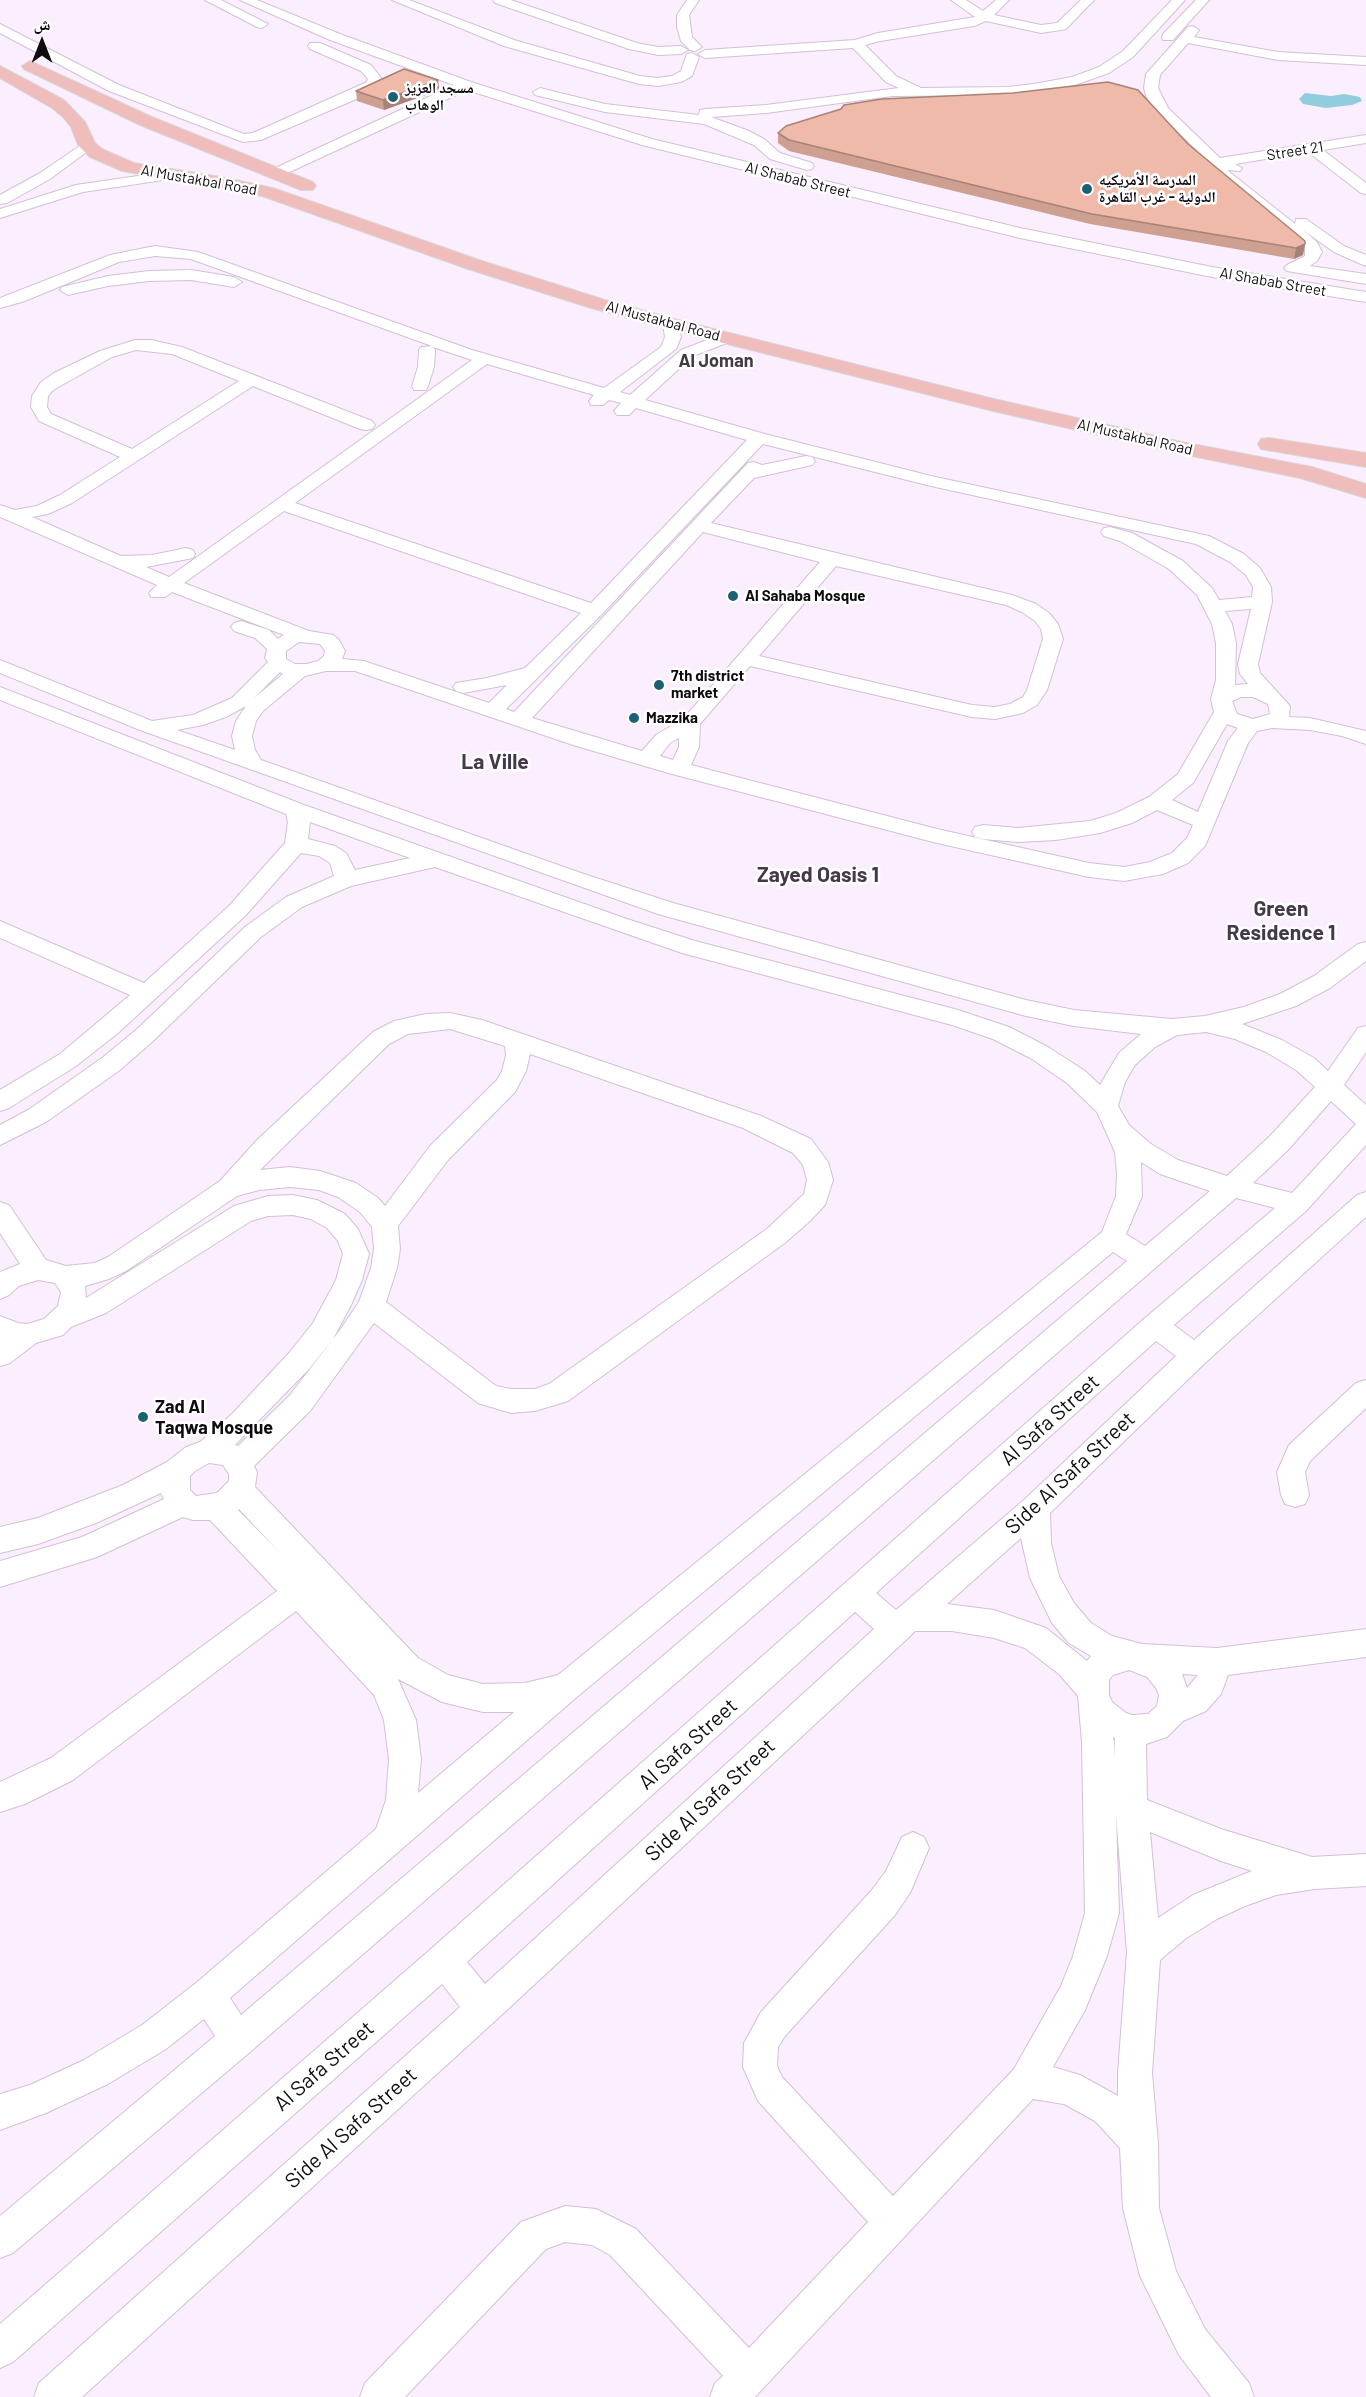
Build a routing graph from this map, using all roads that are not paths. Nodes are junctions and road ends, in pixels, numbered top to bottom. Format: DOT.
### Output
graph roads {
  1 [pos="211,0"];
  2 [pos="246,0"];
  3 [pos="398,0"];
  4 [pos="499,0"];
  5 [pos="693,0"];
  6 [pos="957,0"];
  7 [pos="1003,0"];
  8 [pos="1088,0"];
  9 [pos="1179,0"];
  10 [pos="1209,4"];
  11 [pos="528,10"];
  12 [pos="984,17"];
  13 [pos="445,18"];
  14 [pos="486,18"];
  15 [pos="327,19"];
  16 [pos="307,26"];
  17 [pos="0,28"];
  18 [pos="272,28"];
  19 [pos="350,29"];
  20 [pos="335,37"];
  21 [pos="878,37"];
  22 [pos="1185,39"];
  23 [pos="299,40"];
  24 [pos="509,43"];
  25 [pos="856,44"];
  26 [pos="808,46"];
  27 [pos="836,47"];
  28 [pos="1155,49"];
  29 [pos="693,52"];
  30 [pos="1366,61"];
  31 [pos="5,63"];
  32 [pos="877,67"];
  33 [pos="1126,72"];
  34 [pos="466,85"];
  35 [pos="522,87"];
  36 [pos="917,91"];
  37 [pos="662,113"];
  38 [pos="835,114"];
  39 [pos="146,121"];
  40 [pos="767,127"];
  41 [pos="613,132"];
  42 [pos="1366,139"];
  43 [pos="86,143"];
  44 [pos="213,148"];
  45 [pos="1366,148"];
  46 [pos="1317,152"];
  47 [pos="727,162"];
  48 [pos="1221,163"];
  49 [pos="1242,168"];
  50 [pos="820,169"];
  51 [pos="276,173"];
  52 [pos="172,175"];
  53 [pos="45,176"];
  54 [pos="81,188"];
  55 [pos="1366,190"];
  56 [pos="0,201"];
  57 [pos="0,214"];
  58 [pos="389,215"];
  59 [pos="1070,227"];
  60 [pos="1113,236"];
  61 [pos="1057,241"];
  62 [pos="1100,250"];
  63 [pos="207,260"];
  64 [pos="1366,261"];
  65 [pos="98,265"];
  66 [pos="1273,265"];
  67 [pos="1295,269"];
  68 [pos="191,275"];
  69 [pos="1366,279"];
  70 [pos="108,281"];
  71 [pos="1366,297"];
  72 [pos="0,303"];
  73 [pos="684,308"];
  74 [pos="0,314"];
  75 [pos="671,324"];
  76 [pos="726,338"];
  77 [pos="427,350"];
  78 [pos="470,359"];
  79 [pos="910,365"];
  80 [pos="516,379"];
  81 [pos="251,380"];
  82 [pos="420,386"];
  83 [pos="1005,387"];
  84 [pos="441,389"];
  85 [pos="600,398"];
  86 [pos="1074,404"];
  87 [pos="993,405"];
  88 [pos="628,406"];
  89 [pos="1059,420"];
  90 [pos="366,424"];
  91 [pos="1251,440"];
  92 [pos="716,444"];
  93 [pos="764,444"];
  94 [pos="133,456"];
  95 [pos="321,457"];
  96 [pos="1366,460"];
  97 [pos="806,461"];
  98 [pos="338,464"];
  99 [pos="723,474"];
  100 [pos="747,474"];
  101 [pos="1366,491"];
  102 [pos="66,499"];
  103 [pos="281,504"];
  104 [pos="13,522"];
  105 [pos="700,526"];
  106 [pos="56,535"];
  107 [pos="1180,535"];
  108 [pos="1158,553"];
  109 [pos="186,554"];
  110 [pos="205,559"];
  111 [pos="832,559"];
  112 [pos="118,561"];
  113 [pos="637,565"];
  114 [pos="657,571"];
  115 [pos="156,585"];
  116 [pos="212,600"];
  117 [pos="1262,602"];
  118 [pos="1214,606"];
  119 [pos="594,611"];
  120 [pos="305,636"];
  121 [pos="333,644"];
  122 [pos="278,656"];
  123 [pos="746,659"];
  124 [pos="325,665"];
  125 [pos="0,666"];
  126 [pos="299,671"];
  127 [pos="533,671"];
  128 [pos="463,687"];
  129 [pos="0,693"];
  130 [pos="1271,697"];
  131 [pos="498,705"];
  132 [pos="1222,705"];
  133 [pos="524,714"];
  134 [pos="1366,717"];
  135 [pos="690,723"];
  136 [pos="1261,724"];
  137 [pos="147,726"];
  138 [pos="1366,738"];
  139 [pos="650,754"];
  140 [pos="253,763"];
  141 [pos="682,763"];
  142 [pos="1157,802"];
  143 [pos="296,810"];
  144 [pos="1204,822"];
  145 [pos="1056,833"];
  146 [pos="296,845"];
  147 [pos="436,859"];
  148 [pos="1059,862"];
  149 [pos="570,877"];
  150 [pos="345,880"];
  151 [pos="551,900"];
  152 [pos="0,928"];
  153 [pos="1366,950"];
  154 [pos="148,993"];
  155 [pos="1205,1024"];
  156 [pos="1172,1027"];
  157 [pos="1366,1034"];
  158 [pos="516,1040"];
  159 [pos="1330,1086"];
  160 [pos="0,1102"];
  161 [pos="1106,1106"];
  162 [pos="1366,1119"];
  163 [pos="1366,1129"];
  164 [pos="1119,1131"];
  165 [pos="1,1137"];
  166 [pos="1233,1186"];
  167 [pos="229,1188"];
  168 [pos="1366,1202"];
  169 [pos="1297,1204"];
  170 [pos="0,1212"];
  171 [pos="213,1215"];
  172 [pos="386,1237"];
  173 [pos="1112,1238"];
  174 [pos="356,1254"];
  175 [pos="1147,1261"];
  176 [pos="38,1270"];
  177 [pos="64,1276"];
  178 [pos="0,1288"];
  179 [pos="371,1306"];
  180 [pos="65,1318"];
  181 [pos="1155,1326"];
  182 [pos="0,1327"];
  183 [pos="27,1335"];
  184 [pos="0,1355"];
  185 [pos="1195,1355"];
  186 [pos="1366,1391"];
  187 [pos="209,1451"];
  188 [pos="177,1472"];
  189 [pos="232,1487"];
  190 [pos="1295,1495"];
  191 [pos="183,1503"];
  192 [pos="1035,1508"];
  193 [pos="0,1540"];
  194 [pos="0,1574"];
  195 [pos="297,1593"];
  196 [pos="855,1594"];
  197 [pos="1065,1616"];
  198 [pos="903,1623"];
  199 [pos="1037,1640"];
  200 [pos="1366,1643"];
  201 [pos="1135,1657"];
  202 [pos="1217,1662"];
  203 [pos="567,1686"];
  204 [pos="1093,1694"];
  205 [pos="1172,1711"];
  206 [pos="1131,1730"];
  207 [pos="0,1797"];
  208 [pos="1132,1810"];
  209 [pos="388,1841"];
  210 [pos="913,1848"];
  211 [pos="1366,1870"];
  212 [pos="1315,1874"];
  213 [pos="1143,1952"];
  214 [pos="444,1960"];
  215 [pos="208,1995"];
  216 [pos="483,2009"];
  217 [pos="238,2040"];
  218 [pos="1026,2081"];
  219 [pos="0,2112"];
  220 [pos="1140,2143"];
  221 [pos="893,2223"];
  222 [pos="0,2240"];
  223 [pos="0,2349"];
  224 [pos="739,2386"];
  225 [pos="53,2397"];
  226 [pos="379,2397"];
  227 [pos="1235,2397"];
  1 -- 18 [label="street"];
  2 -- 16 [label="street, Al Shabab Street"];
  3 -- 13 [label="street"];
  4 -- 11 [label="street"];
  5 -- 29 [label="street"];
  6 -- 12 [label="street"];
  7 -- 12 [label="street"];
  8 -- 12 [label="street"];
  9 -- 36 [label="street"];
  10 -- 22 [label="street"];
  10 -- 28 [label="street"];
  11 -- 24 [label="street"];
  11 -- 29 [label="street"];
  12 -- 21 [label="street"];
  13 -- 14 [label="street"];
  13 -- 24 [label="street"];
  15 -- 16 [label="street"];
  16 -- 20 [label="street, Al Shabab Street"];
  17 -- 23 [label="street"];
  19 -- 20 [label="street"];
  20 -- 34 [label="street, Al Shabab Street"];
  21 -- 25 [label="street"];
  21 -- 26 [label="street"];
  22 -- 30 [label="street"];
  22 -- 48 [label="street"];
  24 -- 29 [label="street"];
  25 -- 27 [label="street"];
  25 -- 32 [label="street"];
  26 -- 27 [label="street"];
  26 -- 29 [label="street"];
  27 -- 32 [label="street"];
  31 -- 39 [label="main road, Al Mustakbal Road"];
  31 -- 43 [label="main road, Al Mustakbal Road"];
  32 -- 36 [label="street"];
  33 -- 38 [label="street"];
  34 -- 41 [label="street, Al Shabab Street"];
  34 -- 51 [label="street"];
  35 -- 37 [label="street, Al Shabab Street"];
  36 -- 40 [label="street"];
  37 -- 40 [label="street"];
  37 -- 40 [label="street, Al Shabab Street"];
  37 -- 41 [label="street"];
  39 -- 43 [label="main road"];
  39 -- 44 [label="main road, Al Mustakbal Road"];
  40 -- 47 [label="street"];
  40 -- 50 [label="street, Al Shabab Street"];
  41 -- 47 [label="street, Al Shabab Street"];
  42 -- 46 [label="street, Street 21"];
  43 -- 52 [label="main road, Al Mustakbal Road"];
  43 -- 53 [label="street"];
  44 -- 51 [label="main road, Al Mustakbal Road"];
  44 -- 52 [label="main road"];
  45 -- 46 [label="street, Street 21"];
  46 -- 48 [label="street, Street 21"];
  46 -- 49 [label="street, Street 21"];
  46 -- 55 [label="street"];
  47 -- 61 [label="street, Al Shabab Street"];
  48 -- 49 [label="street"];
  48 -- 67 [label="street"];
  49 -- 64 [label="street"];
  51 -- 58 [label="main road, Al Mustakbal Road"];
  52 -- 54 [label="street"];
  52 -- 75 [label="main road, Al Mustakbal Road"];
  53 -- 54 [label="street"];
  53 -- 56 [label="street"];
  54 -- 57 [label="street"];
  59 -- 61 [label="street"];
  60 -- 62 [label="street"];
  61 -- 62 [label="street, Al Shabab Street"];
  62 -- 71 [label="street, Al Shabab Street"];
  63 -- 65 [label="street"];
  63 -- 68 [label="street"];
  63 -- 78 [label="street"];
  65 -- 70 [label="street"];
  65 -- 72 [label="street"];
  66 -- 67 [label="street, Al Shabab Street"];
  67 -- 69 [label="street, Al Shabab Street"];
  68 -- 70 [label="street"];
  68 -- 77 [label="street"];
  70 -- 74 [label="street"];
  73 -- 79 [label="main road, Al Mustakbal Road"];
  75 -- 76 [label="main road, Al Mustakbal Road"];
  75 -- 85 [label="street"];
  76 -- 87 [label="main road, Al Mustakbal Road"];
  76 -- 88 [label="street"];
  77 -- 78 [label="street"];
  77 -- 82 [label="street"];
  78 -- 80 [label="street"];
  78 -- 82 [label="street"];
  78 -- 84 [label="street"];
  78 -- 85 [label="street"];
  80 -- 84 [label="street"];
  80 -- 85 [label="street"];
  81 -- 90 [label="street"];
  81 -- 94 [label="street"];
  81 -- 94 [label="street"];
  82 -- 90 [label="street"];
  83 -- 87 [label="main road"];
  84 -- 98 [label="street"];
  85 -- 88 [label="street"];
  86 -- 89 [label="main road"];
  87 -- 89 [label="main road, Al Mustakbal Road"];
  88 -- 92 [label="street"];
  88 -- 93 [label="street"];
  89 -- 101 [label="main road, Al Mustakbal Road"];
  90 -- 95 [label="street"];
  91 -- 96 [label="main road"];
  92 -- 93 [label="street"];
  92 -- 99 [label="street"];
  93 -- 97 [label="street"];
  93 -- 99 [label="street"];
  93 -- 100 [label="street"];
  93 -- 107 [label="street"];
  94 -- 102 [label="street"];
  95 -- 98 [label="street"];
  95 -- 109 [label="street"];
  97 -- 100 [label="street"];
  97 -- 108 [label="street"];
  98 -- 103 [label="street"];
  99 -- 113 [label="street"];
  100 -- 105 [label="street"];
  102 -- 104 [label="street"];
  102 -- 106 [label="street"];
  103 -- 110 [label="street"];
  103 -- 119 [label="street"];
  104 -- 106 [label="street"];
  104 -- 115 [label="street"];
  105 -- 111 [label="street"];
  105 -- 114 [label="street"];
  106 -- 112 [label="street"];
  107 -- 108 [label="street"];
  107 -- 117 [label="street"];
  108 -- 118 [label="street"];
  109 -- 112 [label="street"];
  109 -- 115 [label="street"];
  110 -- 115 [label="street"];
  110 -- 116 [label="street"];
  111 -- 123 [label="street"];
  111 -- 123 [label="street"];
  112 -- 115 [label="street"];
  113 -- 114 [label="street"];
  113 -- 119 [label="street"];
  114 -- 133 [label="street"];
  115 -- 116 [label="street"];
  115 -- 122 [label="street"];
  116 -- 120 [label="street"];
  117 -- 118 [label="street"];
  117 -- 130 [label="street"];
  118 -- 132 [label="street"];
  119 -- 127 [label="street"];
  120 -- 121 [label="street"];
  120 -- 122 [label="street"];
  121 -- 124 [label="street"];
  121 -- 128 [label="street"];
  122 -- 126 [label="street"];
  122 -- 137 [label="street"];
  123 -- 135 [label="street"];
  124 -- 126 [label="street"];
  124 -- 131 [label="street"];
  125 -- 137 [label="street"];
  126 -- 140 [label="street"];
  127 -- 128 [label="street"];
  127 -- 131 [label="street"];
  128 -- 131 [label="street"];
  129 -- 143 [label="street"];
  130 -- 132 [label="street"];
  130 -- 134 [label="street"];
  130 -- 136 [label="street"];
  131 -- 133 [label="street"];
  132 -- 136 [label="street"];
  132 -- 142 [label="street"];
  133 -- 139 [label="street"];
  135 -- 139 [label="street"];
  135 -- 141 [label="street"];
  136 -- 138 [label="street"];
  136 -- 144 [label="street"];
  137 -- 140 [label="street"];
  139 -- 141 [label="street"];
  140 -- 149 [label="street"];
  141 -- 145 [label="street"];
  141 -- 148 [label="street"];
  142 -- 144 [label="street"];
  142 -- 145 [label="street"];
  143 -- 146 [label="street"];
  143 -- 147 [label="street"];
  144 -- 148 [label="street"];
  145 -- 148 [label="street"];
  146 -- 150 [label="street"];
  146 -- 154 [label="street"];
  147 -- 150 [label="street"];
  147 -- 151 [label="street"];
  149 -- 151 [label="street"];
  149 -- 156 [label="street"];
  150 -- 165 [label="street"];
  151 -- 161 [label="street"];
  152 -- 154 [label="street"];
  153 -- 155 [label="street"];
  154 -- 160 [label="street"];
  155 -- 156 [label="street"];
  155 -- 159 [label="street"];
  156 -- 161 [label="street"];
  157 -- 159 [label="street"];
  158 -- 167 [label="street"];
  158 -- 172 [label="street"];
  158 -- 179 [label="street"];
  159 -- 162 [label="street"];
  159 -- 166 [label="street"];
  161 -- 164 [label="street"];
  163 -- 169 [label="street, Al Safa Street"];
  164 -- 166 [label="street"];
  164 -- 173 [label="street"];
  166 -- 169 [label="street"];
  166 -- 175 [label="street"];
  167 -- 171 [label="street"];
  167 -- 172 [label="street"];
  168 -- 185 [label="street, Side Al Safa Street"];
  169 -- 181 [label="street, Al Safa Street"];
  170 -- 176 [label="street"];
  171 -- 174 [label="street"];
  171 -- 177 [label="street"];
  171 -- 180 [label="street"];
  172 -- 174 [label="street"];
  172 -- 179 [label="street"];
  173 -- 175 [label="street"];
  173 -- 203 [label="street"];
  174 -- 187 [label="street"];
  175 -- 217 [label="street"];
  176 -- 177 [label="street"];
  176 -- 178 [label="street"];
  177 -- 180 [label="street"];
  179 -- 189 [label="street"];
  180 -- 183 [label="street"];
  181 -- 185 [label="street"];
  181 -- 196 [label="street, Al Safa Street"];
  182 -- 183 [label="street"];
  183 -- 184 [label="street"];
  185 -- 192 [label="street, Side Al Safa Street"];
  186 -- 190 [label="street"];
  187 -- 188 [label="street"];
  187 -- 189 [label="street"];
  188 -- 191 [label="street"];
  188 -- 193 [label="street"];
  189 -- 191 [label="street"];
  189 -- 195 [label="street"];
  189 -- 203 [label="street"];
  191 -- 194 [label="street"];
  192 -- 197 [label="street"];
  192 -- 198 [label="street, Side Al Safa Street"];
  195 -- 207 [label="street"];
  195 -- 209 [label="street"];
  196 -- 198 [label="street"];
  196 -- 214 [label="street, Al Safa Street"];
  197 -- 199 [label="street"];
  197 -- 201 [label="street"];
  198 -- 199 [label="street"];
  198 -- 216 [label="street, Side Al Safa Street"];
  199 -- 204 [label="street"];
  200 -- 202 [label="street"];
  201 -- 202 [label="street"];
  201 -- 204 [label="street"];
  201 -- 205 [label="street"];
  202 -- 205 [label="street"];
  203 -- 209 [label="street"];
  204 -- 206 [label="street"];
  204 -- 218 [label="street"];
  205 -- 206 [label="street"];
  206 -- 208 [label="street"];
  208 -- 212 [label="street"];
  208 -- 213 [label="street"];
  209 -- 215 [label="street"];
  210 -- 221 [label="street"];
  211 -- 212 [label="street"];
  212 -- 213 [label="street"];
  213 -- 220 [label="street"];
  214 -- 216 [label="street"];
  214 -- 223 [label="street, Al Safa Street"];
  215 -- 217 [label="street"];
  215 -- 219 [label="street"];
  216 -- 225 [label="street, Side Al Safa Street"];
  217 -- 222 [label="street"];
  218 -- 220 [label="street"];
  218 -- 221 [label="street"];
  220 -- 227 [label="street"];
  221 -- 224 [label="street"];
  224 -- 226 [label="street"];
}
